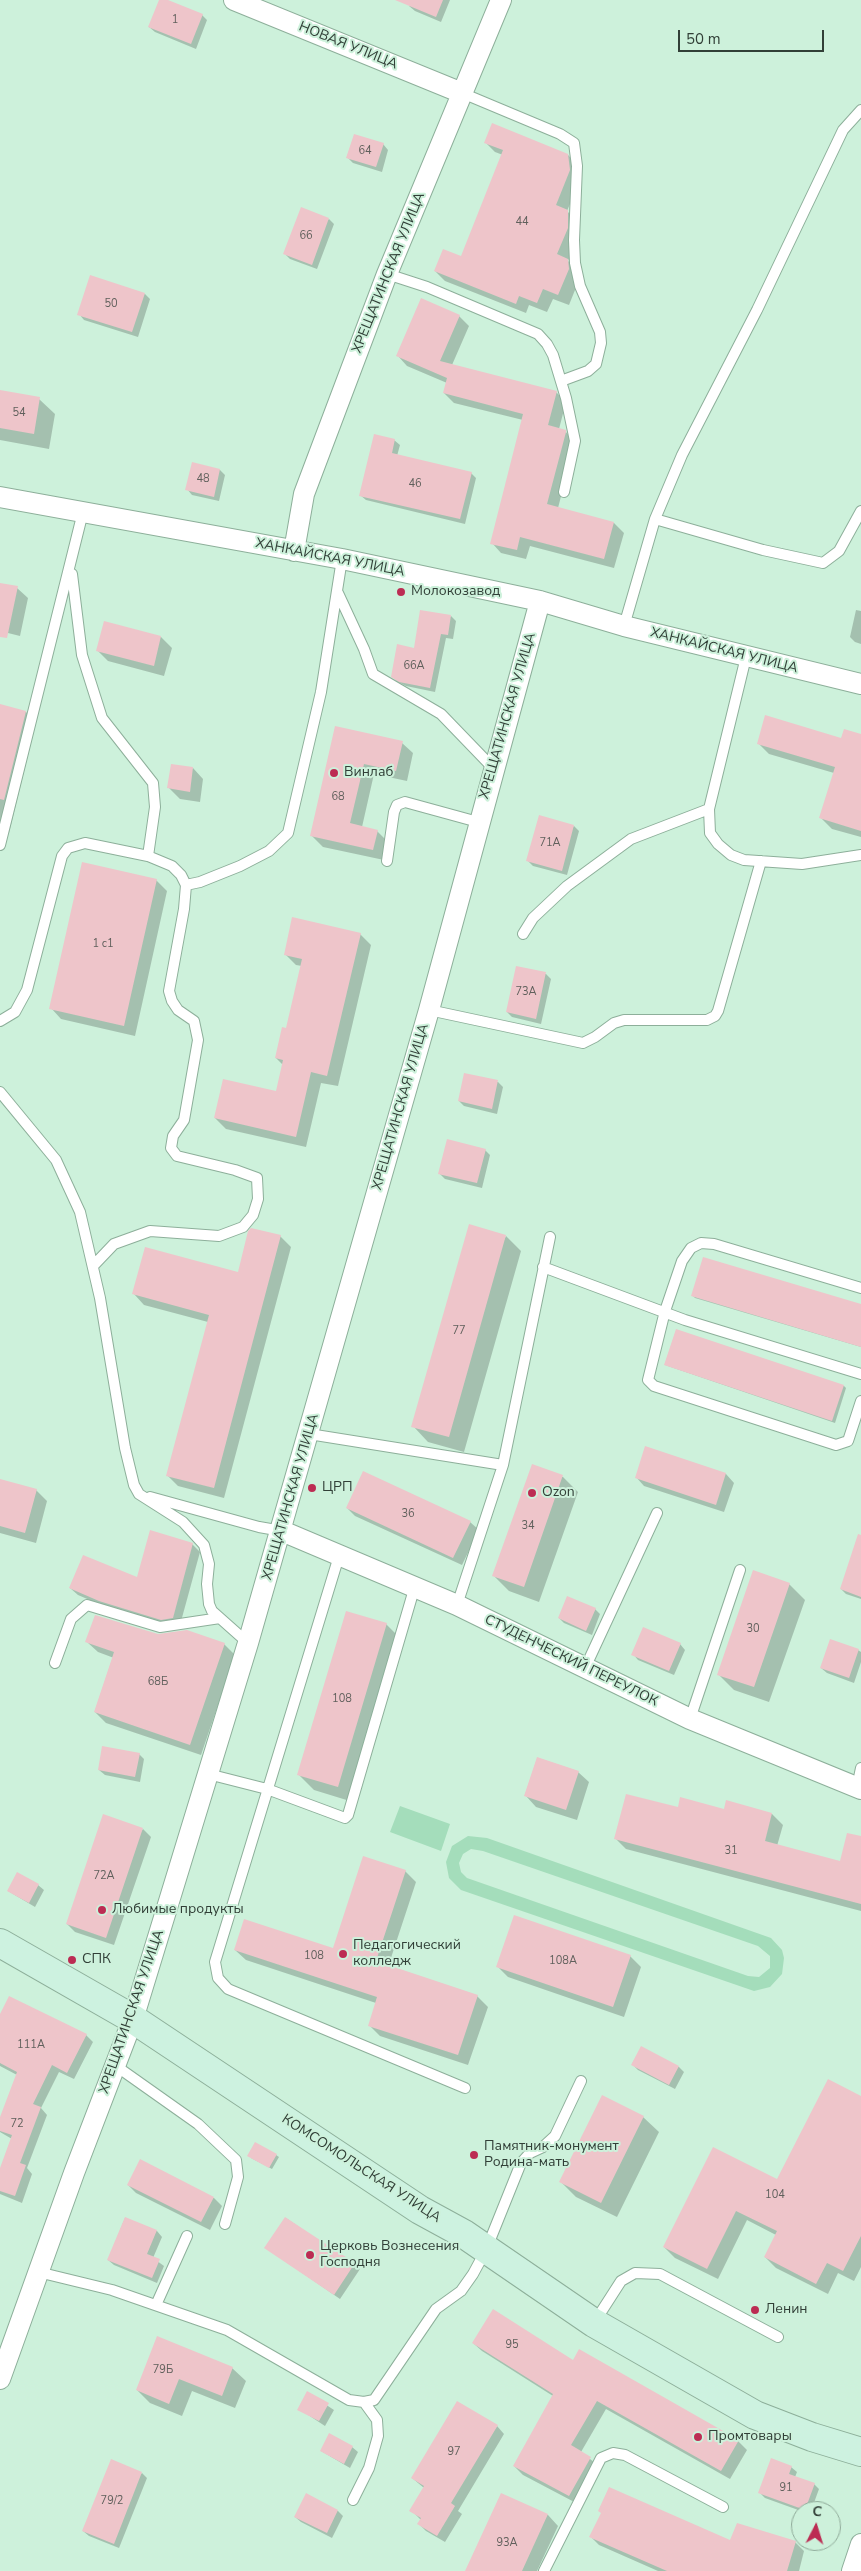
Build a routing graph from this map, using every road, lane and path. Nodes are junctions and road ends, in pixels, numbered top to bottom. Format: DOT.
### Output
graph roads {
  1 [pos="234,0"];
  2 [pos="501,0"];
  3 [pos="462,93"];
  4 [pos="861,110"];
  5 [pos="387,274"];
  6 [pos="561,381"];
  7 [pos="564,492"];
  8 [pos="0,496"];
  9 [pos="861,511"];
  10 [pos="83,512"];
  11 [pos="656,520"];
  12 [pos="294,551"];
  13 [pos="342,559"];
  14 [pos="71,566"];
  15 [pos="338,594"];
  16 [pos="540,601"];
  17 [pos="624,626"];
  18 [pos="746,657"];
  19 [pos="861,684"];
  20 [pos="495,770"];
  21 [pos="709,809"];
  22 [pos="478,822"];
  23 [pos="0,845"];
  24 [pos="861,855"];
  25 [pos="148,856"];
  26 [pos="387,861"];
  27 [pos="761,861"];
  28 [pos="186,885"];
  29 [pos="523,934"];
  30 [pos="429,1010"];
  31 [pos="0,1021"];
  32 [pos="0,1092"];
  33 [pos="550,1237"];
  34 [pos="93,1266"];
  35 [pos="543,1267"];
  36 [pos="861,1288"];
  37 [pos="665,1311"];
  38 [pos="861,1374"];
  39 [pos="861,1401"];
  40 [pos="309,1434"];
  41 [pos="504,1465"];
  42 [pos="139,1494"];
  43 [pos="657,1513"];
  44 [pos="282,1532"];
  45 [pos="339,1556"];
  46 [pos="740,1570"];
  47 [pos="415,1586"];
  48 [pos="457,1605"];
  49 [pos="220,1618"];
  50 [pos="248,1643"];
  51 [pos="55,1663"];
  52 [pos="585,1668"];
  53 [pos="690,1719"];
  54 [pos="208,1774"];
  55 [pos="860,1781"];
  56 [pos="267,1789"];
  57 [pos="0,1943"];
  58 [pos="133,2019"];
  59 [pos="116,2066"];
  60 [pos="581,2081"];
  61 [pos="465,2088"];
  62 [pos="225,2224"];
  63 [pos="187,2236"];
  64 [pos="486,2250"];
  65 [pos="38,2272"];
  66 [pos="156,2305"];
  67 [pos="594,2323"];
  68 [pos="778,2337"];
  69 [pos="0,2379"];
  70 [pos="364,2402"];
  71 [pos="861,2452"];
  72 [pos="353,2500"];
  73 [pos="723,2507"];
  74 [pos="861,2544"];
  75 [pos="544,2571"];
  76 [pos="852,2571"];
  1 -- 3 [label="street, НОВАЯ УЛИЦА"];
  2 -- 3 [label="street, ХРЕЩАТИНСКАЯ УЛИЦА"];
  3 -- 5 [label="street, ХРЕЩАТИНСКАЯ УЛИЦА"];
  3 -- 6 [label="lane"];
  4 -- 11 [label="lane"];
  5 -- 6 [label="lane"];
  5 -- 12 [label="street, ХРЕЩАТИНСКАЯ УЛИЦА"];
  6 -- 7 [label="lane"];
  8 -- 10 [label="street, ХАНКАЙСКАЯ УЛИЦА"];
  9 -- 11 [label="lane"];
  10 -- 12 [label="street, ХАНКАЙСКАЯ УЛИЦА"];
  10 -- 14 [label="lane"];
  11 -- 17 [label="lane"];
  12 -- 13 [label="street, ХАНКАЙСКАЯ УЛИЦА"];
  13 -- 15 [label="lane"];
  13 -- 16 [label="street, ХАНКАЙСКАЯ УЛИЦА"];
  14 -- 23 [label="lane"];
  14 -- 25 [label="lane"];
  15 -- 20 [label="lane"];
  15 -- 28 [label="lane"];
  16 -- 17 [label="street, ХАНКАЙСКАЯ УЛИЦА"];
  16 -- 20 [label="street, ХРЕЩАТИНСКАЯ УЛИЦА"];
  17 -- 18 [label="street, ХАНКАЙСКАЯ УЛИЦА"];
  18 -- 19 [label="street, ХАНКАЙСКАЯ УЛИЦА"];
  18 -- 21 [label="lane"];
  20 -- 22 [label="street, ХРЕЩАТИНСКАЯ УЛИЦА"];
  21 -- 27 [label="lane"];
  21 -- 29 [label="lane"];
  22 -- 26 [label="lane"];
  22 -- 30 [label="street, ХРЕЩАТИНСКАЯ УЛИЦА"];
  24 -- 27 [label="lane"];
  25 -- 28 [label="lane"];
  25 -- 31 [label="lane"];
  27 -- 30 [label="lane"];
  28 -- 34 [label="lane"];
  30 -- 40 [label="street, ХРЕЩАТИНСКАЯ УЛИЦА"];
  32 -- 34 [label="lane"];
  33 -- 35 [label="lane"];
  34 -- 42 [label="lane"];
  35 -- 37 [label="lane"];
  35 -- 41 [label="lane"];
  36 -- 37 [label="lane"];
  37 -- 38 [label="lane"];
  37 -- 39 [label="lane"];
  40 -- 41 [label="lane"];
  40 -- 44 [label="street, ХРЕЩАТИНСКАЯ УЛИЦА"];
  41 -- 48 [label="lane"];
  42 -- 44 [label="lane"];
  42 -- 49 [label="lane"];
  43 -- 52 [label="lane"];
  44 -- 45 [label="street, СТУДЕНЧЕСКИЙ ПЕРЕУЛОК"];
  44 -- 50 [label="street, ХРЕЩАТИНСКАЯ УЛИЦА"];
  45 -- 47 [label="street, СТУДЕНЧЕСКИЙ ПЕРЕУЛОК"];
  45 -- 56 [label="lane"];
  46 -- 53 [label="lane"];
  47 -- 48 [label="street, СТУДЕНЧЕСКИЙ ПЕРЕУЛОК"];
  47 -- 56 [label="lane"];
  48 -- 52 [label="street, СТУДЕНЧЕСКИЙ ПЕРЕУЛОК"];
  49 -- 50 [label="lane"];
  49 -- 51 [label="lane"];
  50 -- 54 [label="street, ХРЕЩАТИНСКАЯ УЛИЦА"];
  52 -- 53 [label="street, СТУДЕНЧЕСКИЙ ПЕРЕУЛОК"];
  53 -- 55 [label="street, СТУДЕНЧЕСКИЙ ПЕРЕУЛОК"];
  54 -- 56 [label="lane"];
  54 -- 58 [label="street, ХРЕЩАТИНСКАЯ УЛИЦА"];
  56 -- 61 [label="lane"];
  57 -- 58 [label="street, КОМСОМОЛЬСКАЯ УЛИЦА"];
  58 -- 59 [label="street, ХРЕЩАТИНСКАЯ УЛИЦА"];
  58 -- 64 [label="street, КОМСОМОЛЬСКАЯ УЛИЦА"];
  59 -- 62 [label="lane"];
  59 -- 65 [label="street, ХРЕЩАТИНСКАЯ УЛИЦА"];
  60 -- 64 [label="lane"];
  63 -- 66 [label="lane"];
  64 -- 67 [label="street, КОМСОМОЛЬСКАЯ УЛИЦА"];
  64 -- 70 [label="lane"];
  65 -- 66 [label="lane"];
  65 -- 69 [label="street, ХРЕЩАТИНСКАЯ УЛИЦА"];
  66 -- 70 [label="lane"];
  67 -- 68 [label="lane"];
  67 -- 71 [label="street, КОМСОМОЛЬСКАЯ УЛИЦА"];
  70 -- 72 [label="lane"];
  73 -- 75 [label="lane"];
  74 -- 76 [label="street"];
}
